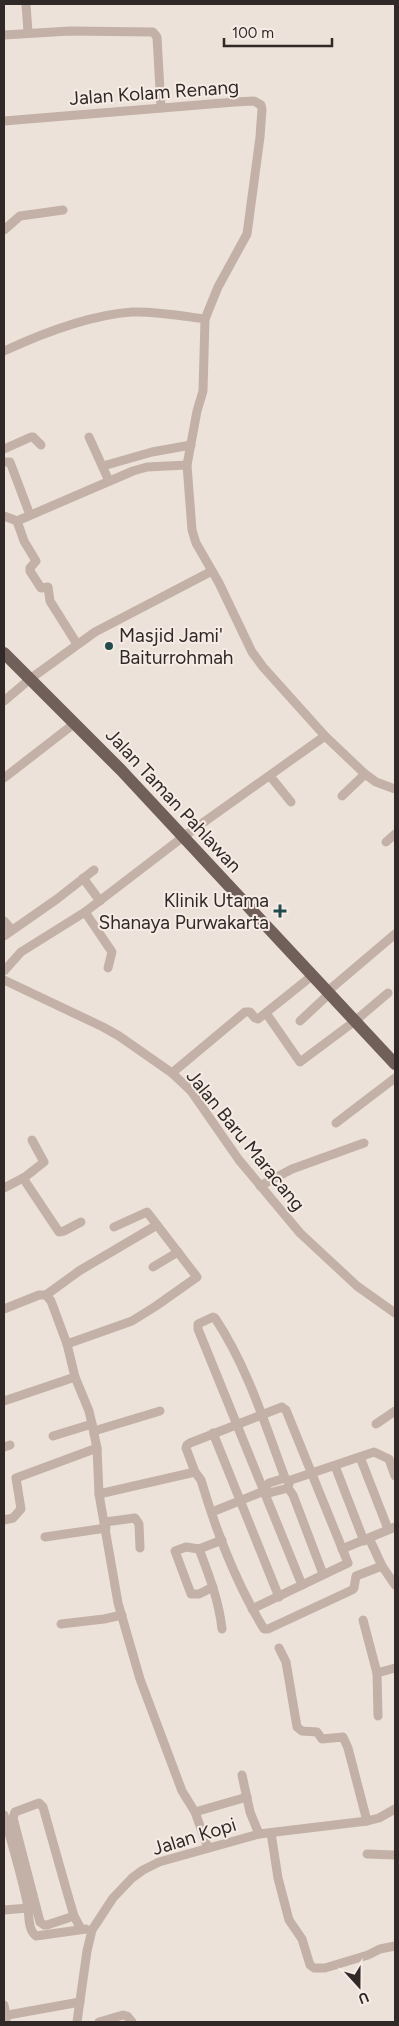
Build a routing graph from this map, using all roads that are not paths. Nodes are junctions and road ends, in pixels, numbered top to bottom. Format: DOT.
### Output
graph roads {
  1 [pos="26,4"];
  2 [pos="28,32"];
  3 [pos="4,35"];
  4 [pos="161,108"];
  5 [pos="4,121"];
  6 [pos="63,210"];
  7 [pos="4,230"];
  8 [pos="206,319"];
  9 [pos="4,351"];
  10 [pos="88,438"];
  11 [pos="41,445"];
  12 [pos="191,445"];
  13 [pos="4,449"];
  14 [pos="4,462"];
  15 [pos="186,464"];
  16 [pos="103,466"];
  17 [pos="109,481"];
  18 [pos="4,516"];
  19 [pos="30,516"];
  20 [pos="17,521"];
  21 [pos="212,571"];
  22 [pos="77,644"];
  23 [pos="4,653"];
  24 [pos="30,679"];
  25 [pos="4,701"];
  26 [pos="75,723"];
  27 [pos="325,736"];
  28 [pos="364,774"];
  29 [pos="270,776"];
  30 [pos="4,778"];
  31 [pos="395,789"];
  32 [pos="342,796"];
  33 [pos="291,802"];
  34 [pos="395,834"];
  35 [pos="182,836"];
  36 [pos="386,842"];
  37 [pos="94,870"];
  38 [pos="83,878"];
  39 [pos="100,900"];
  40 [pos="85,912"];
  41 [pos="4,921"];
  42 [pos="11,930"];
  43 [pos="395,934"];
  44 [pos="4,936"];
  45 [pos="108,968"];
  46 [pos="4,971"];
  47 [pos="313,975"];
  48 [pos="4,980"];
  49 [pos="329,992"];
  50 [pos="388,993"];
  51 [pos="266,1014"];
  52 [pos="300,1021"];
  53 [pos="355,1021"];
  54 [pos="395,1064"];
  55 [pos="172,1074"];
  56 [pos="395,1078"];
  57 [pos="336,1123"];
  58 [pos="32,1140"];
  59 [pos="364,1143"];
  60 [pos="23,1178"];
  61 [pos="260,1186"];
  62 [pos="4,1188"];
  63 [pos="81,1222"];
  64 [pos="157,1225"];
  65 [pos="114,1227"];
  66 [pos="178,1252"];
  67 [pos="153,1267"];
  68 [pos="46,1295"];
  69 [pos="4,1309"];
  70 [pos="395,1313"];
  71 [pos="67,1344"];
  72 [pos="75,1377"];
  73 [pos="4,1401"];
  74 [pos="160,1411"];
  75 [pos="395,1411"];
  76 [pos="262,1415"];
  77 [pos="237,1424"];
  78 [pos="376,1424"];
  79 [pos="93,1428"];
  80 [pos="213,1433"];
  81 [pos="52,1436"];
  82 [pos="96,1448"];
  83 [pos="360,1457"];
  84 [pos="336,1466"];
  85 [pos="196,1472"];
  86 [pos="311,1473"];
  87 [pos="395,1476"];
  88 [pos="287,1482"];
  89 [pos="265,1490"];
  90 [pos="99,1494"];
  91 [pos="239,1500"];
  92 [pos="212,1512"];
  93 [pos="4,1520"];
  94 [pos="105,1525"];
  95 [pos="392,1528"];
  96 [pos="45,1537"];
  97 [pos="222,1540"];
  98 [pos="367,1540"];
  99 [pos="140,1548"];
  100 [pos="199,1549"];
  101 [pos="342,1549"];
  102 [pos="382,1566"];
  103 [pos="323,1574"];
  104 [pos="302,1585"];
  105 [pos="395,1585"];
  106 [pos="213,1587"];
  107 [pos="279,1596"];
  108 [pos="252,1609"];
  109 [pos="122,1614"];
  110 [pos="363,1620"];
  111 [pos="61,1624"];
  112 [pos="222,1629"];
  113 [pos="278,1648"];
  114 [pos="395,1668"];
  115 [pos="377,1673"];
  116 [pos="378,1716"];
  117 [pos="242,1774"];
  118 [pos="246,1797"];
  119 [pos="395,1809"];
  120 [pos="195,1812"];
  121 [pos="4,1815"];
  122 [pos="367,1821"];
  123 [pos="271,1833"];
  124 [pos="259,1834"];
  125 [pos="208,1848"];
  126 [pos="367,1854"];
  127 [pos="395,1855"];
  128 [pos="28,1908"];
  129 [pos="4,1910"];
  130 [pos="74,1916"];
  131 [pos="81,1929"];
  132 [pos="92,1930"];
  133 [pos="395,1946"];
  134 [pos="80,2002"];
  135 [pos="4,2005"];
  136 [pos="6,2019"];
  137 [pos="77,2022"];
  138 [pos="99,2022"];
  139 [pos="132,2022"];
  1 -- 2 [label="street"];
  2 -- 3 [label="street"];
  2 -- 4 [label="street"];
  4 -- 5 [label="street, Jalan Kolam Renang"];
  4 -- 8 [label="street, Jalan Kolam Renang"];
  6 -- 7 [label="street"];
  8 -- 9 [label="street"];
  8 -- 12 [label="street"];
  10 -- 16 [label="street"];
  11 -- 13 [label="street"];
  12 -- 15 [label="street"];
  12 -- 16 [label="street"];
  14 -- 19 [label="street"];
  15 -- 17 [label="street"];
  15 -- 21 [label="street"];
  16 -- 17 [label="street"];
  17 -- 19 [label="street"];
  18 -- 20 [label="street"];
  19 -- 20 [label="street"];
  20 -- 22 [label="street"];
  21 -- 22 [label="street"];
  21 -- 27 [label="street"];
  22 -- 24 [label="street"];
  23 -- 24 [label="main road, Jalan Taman Pahlawan"];
  24 -- 25 [label="street"];
  24 -- 26 [label="main road, Jalan Taman Pahlawan"];
  26 -- 30 [label="street"];
  26 -- 35 [label="main road, Jalan Taman Pahlawan"];
  27 -- 28 [label="street"];
  27 -- 29 [label="street"];
  28 -- 31 [label="street"];
  28 -- 32 [label="street"];
  29 -- 33 [label="street"];
  29 -- 35 [label="street"];
  34 -- 36 [label="street"];
  35 -- 39 [label="street"];
  35 -- 47 [label="main road, Jalan Taman Pahlawan"];
  37 -- 38 [label="street"];
  38 -- 39 [label="street"];
  38 -- 42 [label="street"];
  39 -- 40 [label="street"];
  40 -- 45 [label="street"];
  40 -- 46 [label="street"];
  41 -- 42 [label="street"];
  42 -- 44 [label="street"];
  43 -- 49 [label="street"];
  47 -- 49 [label="main road, Jalan Taman Pahlawan"];
  47 -- 51 [label="street"];
  48 -- 55 [label="street, Jalan Baru Maracang"];
  49 -- 52 [label="street"];
  49 -- 53 [label="main road, Jalan Taman Pahlawan"];
  50 -- 53 [label="street"];
  51 -- 53 [label="street"];
  51 -- 55 [label="street"];
  53 -- 54 [label="main road, Jalan Taman Pahlawan"];
  55 -- 61 [label="street, Jalan Baru Maracang"];
  56 -- 57 [label="street"];
  58 -- 60 [label="street"];
  59 -- 61 [label="street"];
  60 -- 62 [label="street"];
  60 -- 63 [label="street"];
  61 -- 70 [label="street, Jalan Baru Maracang"];
  64 -- 65 [label="street"];
  64 -- 66 [label="street"];
  64 -- 68 [label="street"];
  66 -- 67 [label="street"];
  66 -- 71 [label="street"];
  68 -- 69 [label="street"];
  68 -- 71 [label="street"];
  71 -- 72 [label="street"];
  72 -- 73 [label="street"];
  72 -- 79 [label="street"];
  74 -- 79 [label="street"];
  75 -- 78 [label="street"];
  76 -- 77 [label="street"];
  76 -- 77 [label="street"];
  76 -- 86 [label="street"];
  76 -- 88 [label="street"];
  77 -- 80 [label="street"];
  77 -- 89 [label="street"];
  79 -- 81 [label="street"];
  79 -- 82 [label="street"];
  80 -- 85 [label="street"];
  80 -- 91 [label="street"];
  82 -- 90 [label="street"];
  82 -- 93 [label="street"];
  83 -- 84 [label="street"];
  83 -- 87 [label="street"];
  83 -- 95 [label="street"];
  84 -- 86 [label="street"];
  84 -- 98 [label="street"];
  85 -- 90 [label="street"];
  85 -- 92 [label="street"];
  86 -- 88 [label="street"];
  86 -- 101 [label="street"];
  88 -- 89 [label="street"];
  88 -- 103 [label="street"];
  89 -- 91 [label="street"];
  89 -- 104 [label="street"];
  90 -- 94 [label="street"];
  91 -- 92 [label="street"];
  91 -- 107 [label="street"];
  92 -- 97 [label="street"];
  94 -- 96 [label="street"];
  94 -- 99 [label="street"];
  94 -- 109 [label="street"];
  95 -- 98 [label="street"];
  97 -- 100 [label="street"];
  97 -- 108 [label="street"];
  98 -- 101 [label="street"];
  98 -- 102 [label="street"];
  100 -- 106 [label="street"];
  100 -- 106 [label="street"];
  101 -- 103 [label="street"];
  102 -- 105 [label="street"];
  102 -- 108 [label="street"];
  103 -- 104 [label="street"];
  104 -- 107 [label="street"];
  106 -- 112 [label="street"];
  107 -- 108 [label="street"];
  109 -- 111 [label="street"];
  109 -- 120 [label="street"];
  110 -- 115 [label="street"];
  113 -- 122 [label="street"];
  114 -- 115 [label="street"];
  115 -- 116 [label="street"];
  117 -- 118 [label="street"];
  118 -- 120 [label="street"];
  118 -- 124 [label="street"];
  119 -- 122 [label="street, Jalan Kopi"];
  120 -- 125 [label="street"];
  121 -- 128 [label="street"];
  122 -- 123 [label="street, Jalan Kopi"];
  123 -- 124 [label="street, Jalan Kopi"];
  123 -- 133 [label="street"];
  124 -- 125 [label="street, Jalan Kopi"];
  125 -- 132 [label="street, Jalan Kopi"];
  126 -- 127 [label="street"];
  128 -- 129 [label="street"];
  128 -- 131 [label="street"];
  130 -- 130 [label="street"];
  130 -- 131 [label="street"];
  131 -- 132 [label="street"];
  132 -- 134 [label="street, Jalan Kopi"];
  134 -- 136 [label="street"];
  134 -- 137 [label="street, Jalan Kopi"];
  135 -- 136 [label="street"];
  138 -- 139 [label="street"];
}
